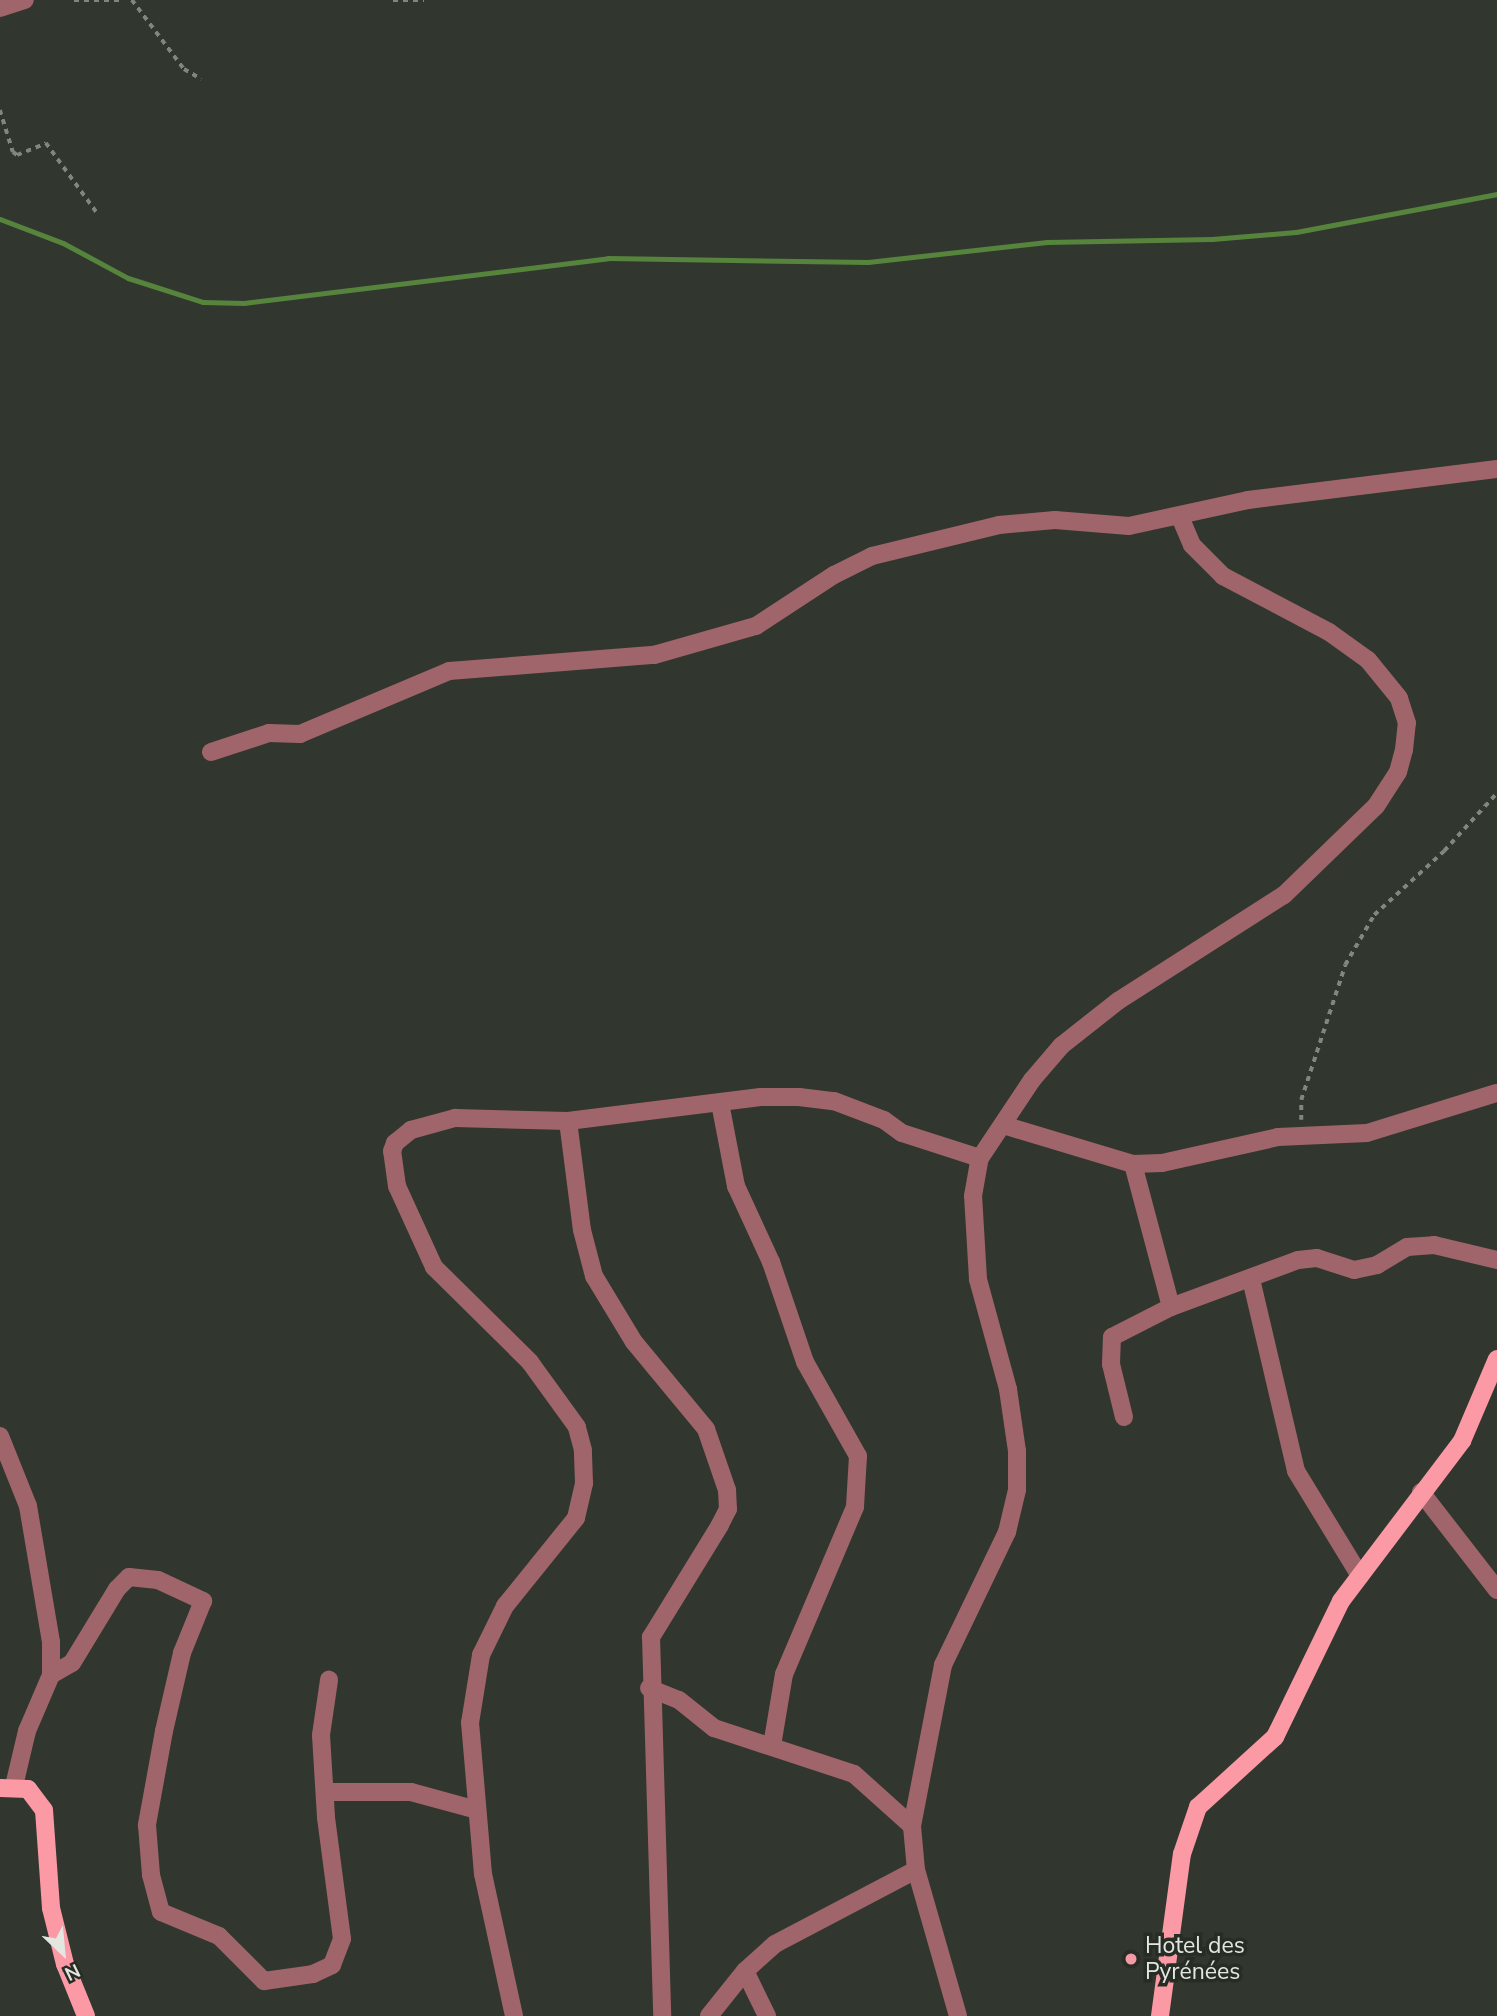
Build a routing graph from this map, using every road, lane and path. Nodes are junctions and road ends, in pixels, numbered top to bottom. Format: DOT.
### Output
graph roads {
  1 [pos="25,0"];
  2 [pos="74,0"];
  3 [pos="122,0"];
  4 [pos="132,0"];
  5 [pos="393,0"];
  6 [pos="424,0"];
  7 [pos="0,8"];
  8 [pos="201,79"];
  9 [pos="0,110"];
  10 [pos="97,213"];
  11 [pos="1497,469"];
  12 [pos="1180,517"];
  13 [pos="211,751"];
  14 [pos="1497,793"];
  15 [pos="1497,1093"];
  16 [pos="720,1102"];
  17 [pos="568,1121"];
  18 [pos="1003,1125"];
  19 [pos="1300,1136"];
  20 [pos="980,1158"];
  21 [pos="1133,1164"];
  22 [pos="1497,1260"];
  23 [pos="1251,1279"];
  24 [pos="1171,1307"];
  25 [pos="1497,1359"];
  26 [pos="1124,1418"];
  27 [pos="0,1436"];
  28 [pos="1421,1492"];
  29 [pos="1360,1576"];
  30 [pos="1497,1590"];
  31 [pos="51,1675"];
  32 [pos="328,1680"];
  33 [pos="649,1688"];
  34 [pos="772,1746"];
  35 [pos="7,1787"];
  36 [pos="326,1791"];
  37 [pos="477,1810"];
  38 [pos="912,1826"];
  39 [pos="916,1870"];
  40 [pos="744,1971"];
  41 [pos="86,2016"];
  42 [pos="514,2016"];
  43 [pos="662,2016"];
  44 [pos="709,2016"];
  45 [pos="767,2016"];
  46 [pos="958,2016"];
  47 [pos="1160,2016"];
  1 -- 7 [label="street"];
  2 -- 3 [label="path"];
  4 -- 8 [label="path"];
  5 -- 6 [label="path"];
  9 -- 10 [label="path"];
  11 -- 12 [label="street"];
  12 -- 13 [label="street"];
  12 -- 18 [label="street"];
  14 -- 19 [label="path"];
  15 -- 19 [label="street"];
  16 -- 17 [label="street"];
  16 -- 20 [label="street"];
  16 -- 34 [label="street"];
  17 -- 33 [label="street"];
  17 -- 37 [label="street"];
  18 -- 20 [label="street"];
  18 -- 21 [label="street"];
  19 -- 21 [label="street"];
  20 -- 38 [label="street"];
  21 -- 24 [label="street"];
  22 -- 23 [label="street"];
  23 -- 24 [label="street"];
  23 -- 29 [label="street"];
  24 -- 26 [label="street"];
  25 -- 28 [label="main road"];
  27 -- 31 [label="street"];
  28 -- 29 [label="main road"];
  28 -- 30 [label="street"];
  29 -- 47 [label="main road"];
  31 -- 35 [label="street"];
  31 -- 36 [label="street"];
  32 -- 36 [label="street"];
  33 -- 34 [label="street"];
  33 -- 43 [label="street"];
  34 -- 38 [label="street"];
  35 -- 41 [label="main road"];
  36 -- 37 [label="street"];
  37 -- 42 [label="street"];
  38 -- 39 [label="street"];
  39 -- 40 [label="street"];
  39 -- 46 [label="street"];
  40 -- 44 [label="street"];
  40 -- 45 [label="street"];
}
